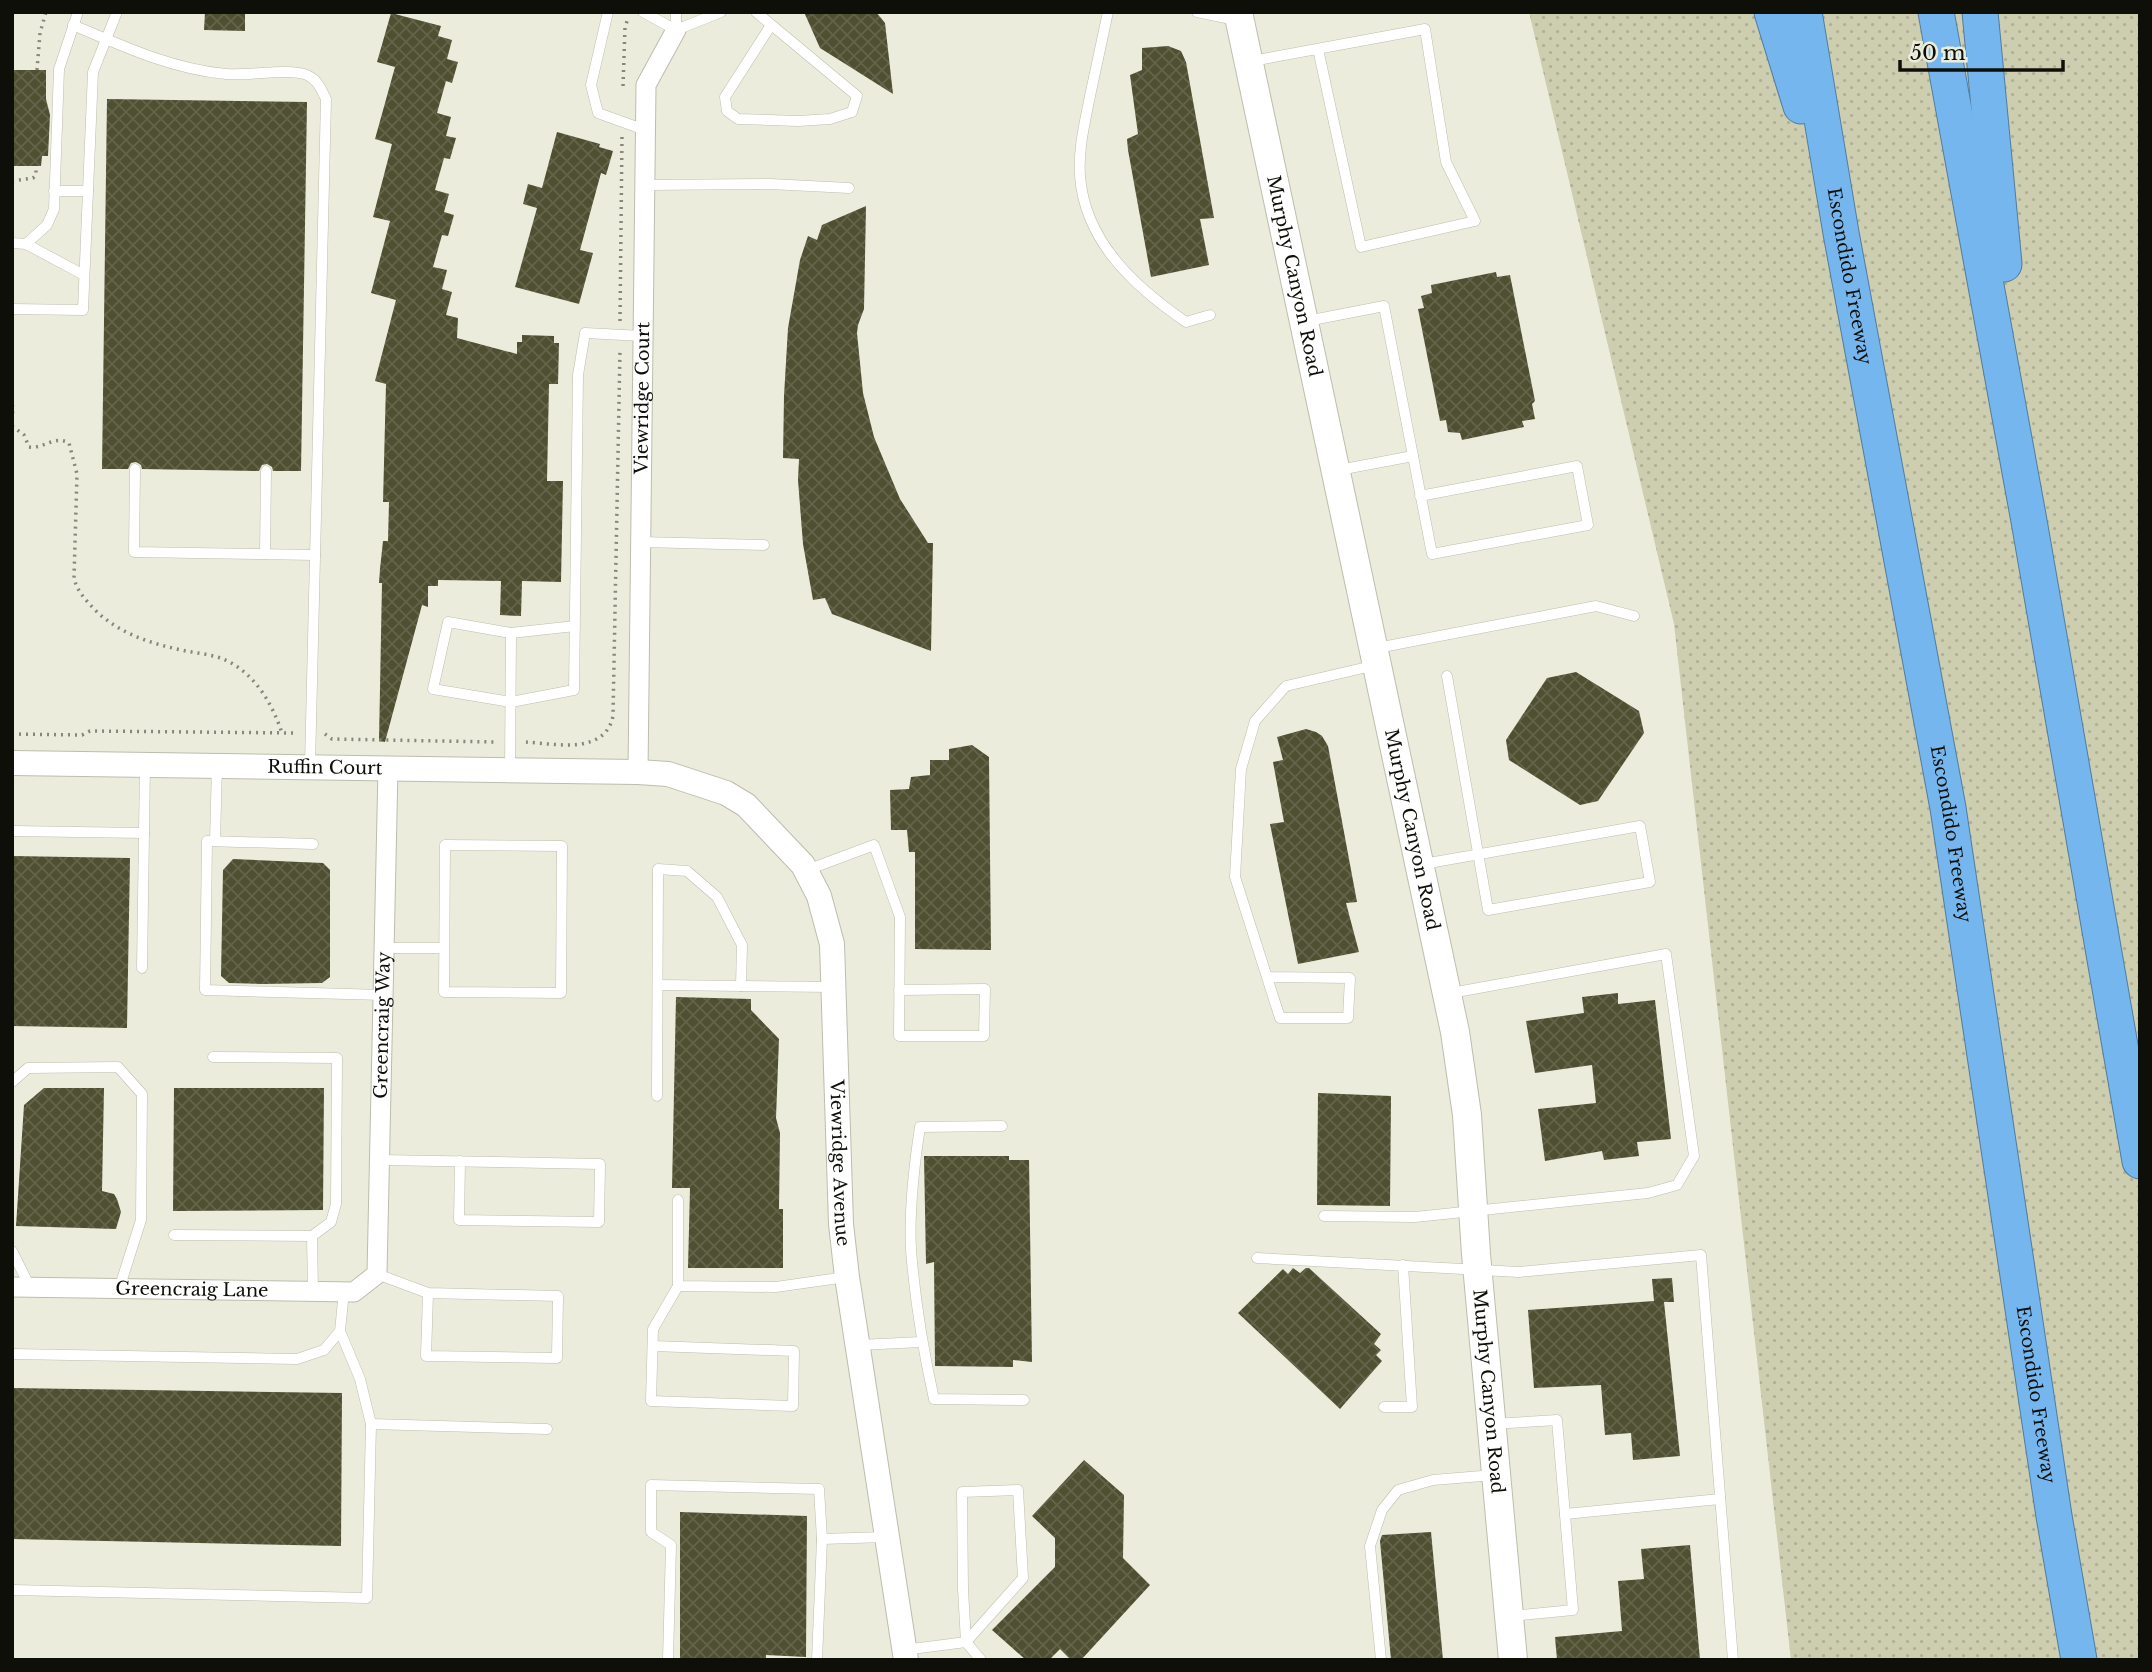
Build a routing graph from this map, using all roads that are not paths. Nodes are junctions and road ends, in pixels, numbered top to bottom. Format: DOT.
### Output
graph roads {
  1 [pos="78,12"];
  2 [pos="117,12"];
  3 [pos="608,12"];
  4 [pos="643,12"];
  5 [pos="721,12"];
  6 [pos="756,12"];
  7 [pos="1108,12"];
  8 [pos="1197,12"];
  9 [pos="1772,12"];
  10 [pos="1804,12"];
  11 [pos="1937,12"];
  12 [pos="1980,12"];
  13 [pos="1239,17"];
  14 [pos="676,21"];
  15 [pos="771,24"];
  16 [pos="73,25"];
  17 [pos="105,38"];
  18 [pos="1318,48"];
  19 [pos="1248,61"];
  20 [pos="645,130"];
  21 [pos="645,185"];
  22 [pos="849,188"];
  23 [pos="54,191"];
  24 [pos="88,191"];
  25 [pos="1841,233"];
  26 [pos="12,243"];
  27 [pos="26,244"];
  28 [pos="84,275"];
  29 [pos="12,309"];
  30 [pos="1210,315"];
  31 [pos="1304,321"];
  32 [pos="643,336"];
  33 [pos="1413,456"];
  34 [pos="135,469"];
  35 [pos="266,471"];
  36 [pos="1335,471"];
  37 [pos="1420,496"];
  38 [pos="2029,521"];
  39 [pos="640,542"];
  40 [pos="764,545"];
  41 [pos="265,554"];
  42 [pos="315,555"];
  43 [pos="1634,616"];
  44 [pos="575,626"];
  45 [pos="511,633"];
  46 [pos="1375,657"];
  47 [pos="1447,676"];
  48 [pos="511,702"];
  49 [pos="12,763"];
  50 [pos="145,765"];
  51 [pos="218,766"];
  52 [pos="310,767"];
  53 [pos="388,768"];
  54 [pos="510,770"];
  55 [pos="638,772"];
  56 [pos="12,831"];
  57 [pos="144,833"];
  58 [pos="215,841"];
  59 [pos="313,844"];
  60 [pos="1478,854"];
  61 [pos="1419,865"];
  62 [pos="806,870"];
  63 [pos="384,948"];
  64 [pos="444,948"];
  65 [pos="142,968"];
  66 [pos="1267,977"];
  67 [pos="659,985"];
  68 [pos="741,986"];
  69 [pos="834,987"];
  70 [pos="899,990"];
  71 [pos="1447,994"];
  72 [pos="383,995"];
  73 [pos="213,1057"];
  74 [pos="12,1082"];
  75 [pos="657,1096"];
  76 [pos="1002,1126"];
  77 [pos="380,1160"];
  78 [pos="460,1161"];
  79 [pos="2140,1161"];
  80 [pos="678,1200"];
  81 [pos="1474,1211"];
  82 [pos="1324,1216"];
  83 [pos="174,1235"];
  84 [pos="312,1236"];
  85 [pos="12,1251"];
  86 [pos="1257,1258"];
  87 [pos="1403,1265"];
  88 [pos="1478,1268"];
  89 [pos="374,1277"];
  90 [pos="847,1277"];
  91 [pos="678,1286"];
  92 [pos="21,1287"];
  93 [pos="119,1289"];
  94 [pos="313,1291"];
  95 [pos="344,1291"];
  96 [pos="428,1293"];
  97 [pos="340,1331"];
  98 [pos="921,1342"];
  99 [pos="857,1345"];
  100 [pos="653,1346"];
  101 [pos="12,1354"];
  102 [pos="1024,1401"];
  103 [pos="1384,1407"];
  104 [pos="371,1424"];
  105 [pos="1492,1424"];
  106 [pos="547,1429"];
  107 [pos="1496,1475"];
  108 [pos="1720,1499"];
  109 [pos="1565,1514"];
  110 [pos="2054,1516"];
  111 [pos="887,1536"];
  112 [pos="822,1539"];
  113 [pos="12,1590"];
  114 [pos="1509,1616"];
  115 [pos="966,1642"];
  116 [pos="905,1655"];
  117 [pos="668,1660"];
  118 [pos="817,1660"];
  119 [pos="981,1660"];
  120 [pos="1381,1660"];
  121 [pos="1513,1660"];
  122 [pos="1733,1660"];
  123 [pos="2062,1660"];
  124 [pos="2079,1660"];
  1 -- 16 [label="lane"];
  2 -- 17 [label="lane"];
  3 -- 20 [label="lane"];
  4 -- 14 [label="lane"];
  5 -- 14 [label="lane"];
  6 -- 15 [label="lane"];
  7 -- 30 [label="lane"];
  8 -- 13 [label="lane"];
  9 -- 25 [label="highway"];
  10 -- 25 [label="highway, Escondido Freeway"];
  11 -- 38 [label="highway"];
  12 -- 38 [label="highway"];
  13 -- 19 [label="main road, Murphy Canyon Road"];
  14 -- 20 [label="street, Viewridge Court"];
  15 -- 15 [label="lane"];
  16 -- 17 [label="lane"];
  16 -- 23 [label="lane"];
  17 -- 24 [label="lane"];
  17 -- 42 [label="lane"];
  18 -- 18 [label="lane"];
  18 -- 19 [label="lane"];
  19 -- 31 [label="main road, Murphy Canyon Road"];
  20 -- 21 [label="street, Viewridge Court"];
  21 -- 22 [label="lane"];
  21 -- 32 [label="street, Viewridge Court"];
  23 -- 24 [label="lane"];
  23 -- 27 [label="lane"];
  24 -- 28 [label="lane"];
  25 -- 110 [label="highway, Escondido Freeway"];
  26 -- 27 [label="lane"];
  27 -- 28 [label="lane"];
  28 -- 29 [label="lane"];
  31 -- 33 [label="lane"];
  31 -- 36 [label="main road, Murphy Canyon Road"];
  32 -- 39 [label="street, Viewridge Court"];
  32 -- 44 [label="lane"];
  33 -- 36 [label="lane"];
  33 -- 37 [label="lane"];
  34 -- 41 [label="lane"];
  35 -- 41 [label="lane"];
  36 -- 46 [label="main road, Murphy Canyon Road"];
  37 -- 37 [label="lane"];
  38 -- 79 [label="highway"];
  39 -- 40 [label="lane"];
  39 -- 55 [label="street, Viewridge Court"];
  41 -- 42 [label="lane"];
  42 -- 52 [label="lane"];
  43 -- 46 [label="lane"];
  44 -- 45 [label="lane"];
  44 -- 48 [label="lane"];
  45 -- 48 [label="lane"];
  45 -- 48 [label="lane"];
  46 -- 61 [label="main road, Murphy Canyon Road"];
  46 -- 66 [label="lane"];
  47 -- 60 [label="lane"];
  48 -- 54 [label="lane"];
  49 -- 50 [label="street, Ruffin Court"];
  50 -- 51 [label="street, Ruffin Court"];
  50 -- 57 [label="lane"];
  51 -- 52 [label="street, Ruffin Court"];
  51 -- 58 [label="lane"];
  52 -- 53 [label="street, Ruffin Court"];
  53 -- 54 [label="street, Ruffin Court"];
  53 -- 63 [label="street, Greencraig Way"];
  54 -- 55 [label="street, Ruffin Court"];
  55 -- 62 [label="street, Viewridge Avenue"];
  56 -- 57 [label="lane"];
  57 -- 65 [label="lane"];
  58 -- 59 [label="lane"];
  58 -- 72 [label="lane"];
  60 -- 60 [label="lane"];
  60 -- 61 [label="lane"];
  61 -- 71 [label="main road, Murphy Canyon Road"];
  62 -- 69 [label="street, Viewridge Avenue"];
  62 -- 70 [label="lane"];
  63 -- 64 [label="lane"];
  63 -- 72 [label="street, Greencraig Way"];
  64 -- 64 [label="lane"];
  66 -- 66 [label="lane"];
  67 -- 68 [label="lane"];
  67 -- 68 [label="lane"];
  67 -- 75 [label="lane"];
  68 -- 69 [label="lane"];
  69 -- 90 [label="street, Viewridge Avenue"];
  70 -- 70 [label="lane"];
  71 -- 81 [label="main road, Murphy Canyon Road"];
  71 -- 81 [label="lane"];
  72 -- 77 [label="street, Greencraig Way"];
  73 -- 84 [label="lane"];
  74 -- 93 [label="lane"];
  76 -- 98 [label="lane"];
  77 -- 78 [label="lane"];
  77 -- 89 [label="street, Greencraig Way"];
  78 -- 78 [label="lane"];
  80 -- 91 [label="lane"];
  81 -- 82 [label="lane"];
  81 -- 88 [label="main road, Murphy Canyon Road"];
  83 -- 84 [label="lane"];
  84 -- 94 [label="lane"];
  85 -- 92 [label="lane"];
  86 -- 87 [label="lane"];
  87 -- 88 [label="lane"];
  87 -- 103 [label="lane"];
  88 -- 105 [label="main road, Murphy Canyon Road"];
  88 -- 108 [label="lane"];
  89 -- 95 [label="street, Greencraig Lane"];
  89 -- 96 [label="lane"];
  90 -- 91 [label="lane"];
  90 -- 99 [label="street, Viewridge Avenue"];
  91 -- 100 [label="lane"];
  92 -- 93 [label="street, Greencraig Lane"];
  93 -- 94 [label="street, Greencraig Lane"];
  94 -- 95 [label="street, Greencraig Lane"];
  95 -- 97 [label="lane"];
  96 -- 96 [label="lane"];
  97 -- 101 [label="lane"];
  97 -- 104 [label="lane"];
  98 -- 99 [label="lane"];
  98 -- 102 [label="lane"];
  99 -- 111 [label="street, Viewridge Avenue"];
  100 -- 100 [label="lane"];
  104 -- 106 [label="lane"];
  104 -- 113 [label="lane"];
  105 -- 107 [label="main road, Murphy Canyon Road"];
  105 -- 109 [label="lane"];
  107 -- 114 [label="main road, Murphy Canyon Road"];
  107 -- 120 [label="lane"];
  108 -- 109 [label="lane"];
  108 -- 122 [label="lane"];
  109 -- 114 [label="lane"];
  110 -- 123 [label="highway"];
  110 -- 124 [label="highway, Escondido Freeway"];
  111 -- 112 [label="lane"];
  111 -- 116 [label="street, Viewridge Avenue"];
  112 -- 117 [label="lane"];
  112 -- 118 [label="lane"];
  114 -- 121 [label="main road, Murphy Canyon Road"];
  115 -- 115 [label="lane"];
  115 -- 116 [label="lane"];
  115 -- 119 [label="lane"];
}
